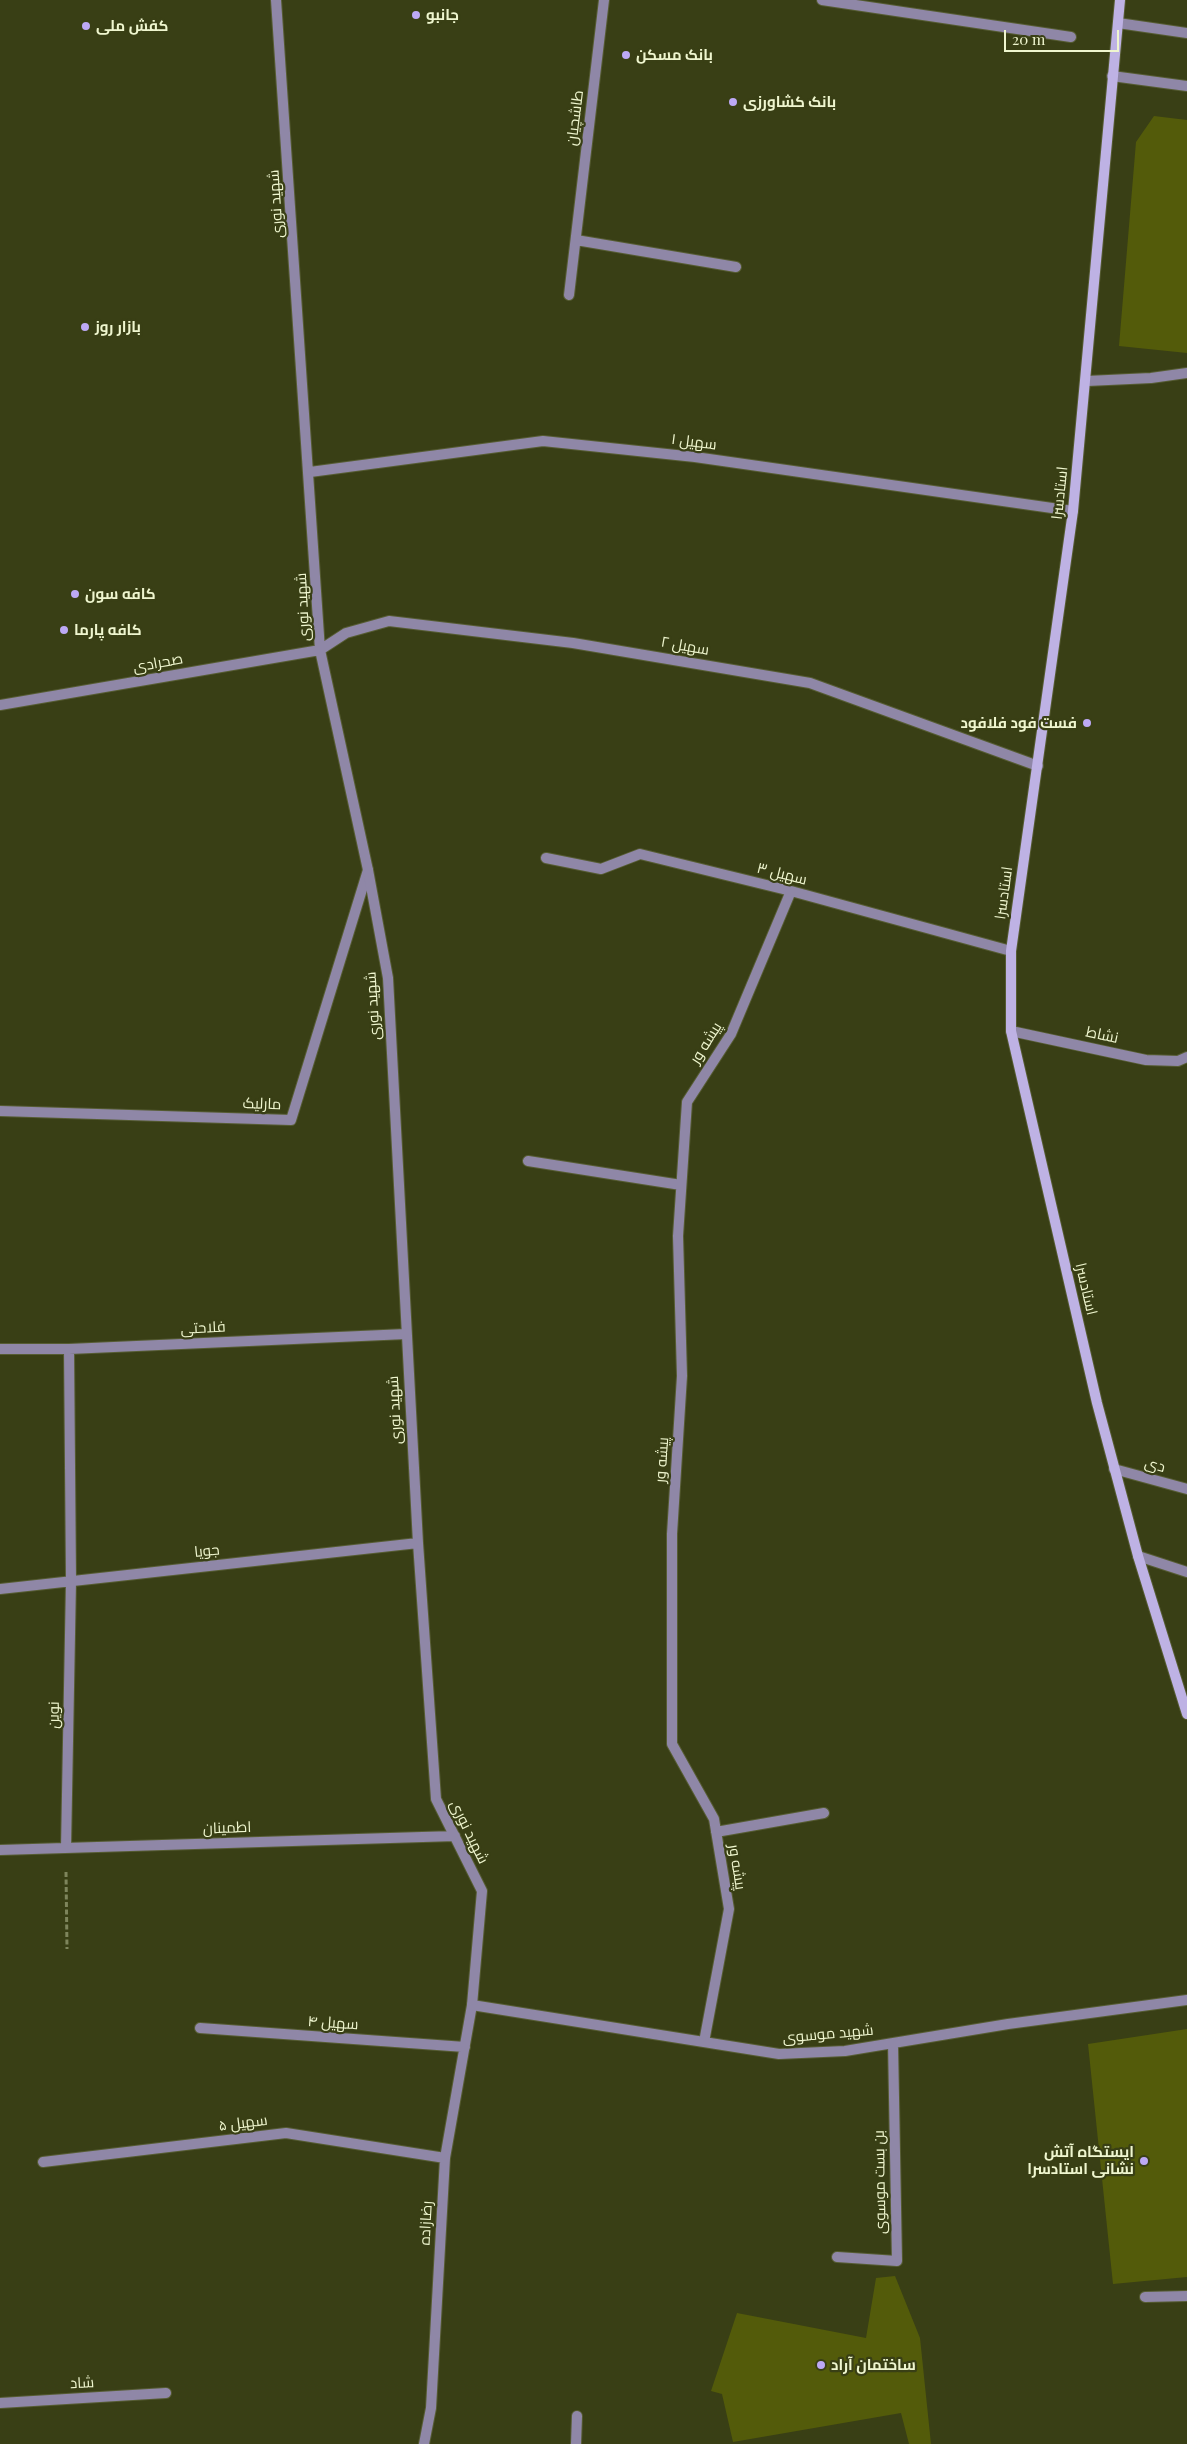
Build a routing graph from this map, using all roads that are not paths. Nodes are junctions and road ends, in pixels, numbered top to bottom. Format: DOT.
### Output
graph roads {
  1 [pos="276,0"];
  2 [pos="604,0"];
  3 [pos="822,0"];
  4 [pos="1120,0"];
  5 [pos="1118,23"];
  6 [pos="1187,33"];
  7 [pos="1071,37"];
  8 [pos="1112,76"];
  9 [pos="1187,86"];
  10 [pos="576,240"];
  11 [pos="736,267"];
  12 [pos="569,294"];
  13 [pos="1187,373"];
  14 [pos="1087,381"];
  15 [pos="310,472"];
  16 [pos="1074,511"];
  17 [pos="320,650"];
  18 [pos="0,705"];
  19 [pos="1038,766"];
  20 [pos="546,858"];
  21 [pos="368,870"];
  22 [pos="791,891"];
  23 [pos="1011,950"];
  24 [pos="1011,1031"];
  25 [pos="1187,1057"];
  26 [pos="0,1111"];
  27 [pos="528,1160"];
  28 [pos="681,1185"];
  29 [pos="406,1334"];
  30 [pos="0,1349"];
  31 [pos="69,1349"];
  32 [pos="1114,1469"];
  33 [pos="1187,1490"];
  34 [pos="418,1543"];
  35 [pos="1138,1556"];
  36 [pos="1187,1572"];
  37 [pos="71,1581"];
  38 [pos="0,1589"];
  39 [pos="1187,1714"];
  40 [pos="824,1813"];
  41 [pos="716,1832"];
  42 [pos="455,1836"];
  43 [pos="66,1848"];
  44 [pos="0,1850"];
  45 [pos="1187,2000"];
  46 [pos="472,2005"];
  47 [pos="200,2028"];
  48 [pos="704,2042"];
  49 [pos="893,2043"];
  50 [pos="465,2047"];
  51 [pos="445,2158"];
  52 [pos="43,2162"];
  53 [pos="837,2257"];
  54 [pos="1187,2296"];
  55 [pos="1144,2297"];
  56 [pos="166,2393"];
  57 [pos="0,2403"];
  58 [pos="578,2416"];
  59 [pos="424,2444"];
  60 [pos="576,2444"];
  1 -- 15 [label="street, شهید نوری"];
  2 -- 10 [label="street, طاشچیان"];
  3 -- 7 [label="street"];
  4 -- 5 [label="main road, استادسرا"];
  5 -- 6 [label="street"];
  5 -- 8 [label="main road, استادسرا"];
  8 -- 9 [label="street"];
  8 -- 14 [label="main road, استادسرا"];
  10 -- 11 [label="street"];
  10 -- 12 [label="street, طاشچیان"];
  13 -- 14 [label="street"];
  14 -- 16 [label="main road, استادسرا"];
  15 -- 16 [label="street, سهیل ۱"];
  15 -- 17 [label="street, شهید نوری"];
  16 -- 19 [label="main road, استادسرا"];
  17 -- 18 [label="street, صحرادی"];
  17 -- 19 [label="street, سهیل ۲"];
  17 -- 21 [label="street, شهید نوری"];
  19 -- 23 [label="main road, استادسرا"];
  20 -- 22 [label="street, سهیل ۳"];
  21 -- 26 [label="street, مارلیک"];
  21 -- 29 [label="street, شهید نوری"];
  22 -- 23 [label="street, سهیل ۳"];
  22 -- 28 [label="street, پیشه ور"];
  23 -- 24 [label="main road, استادسرا"];
  24 -- 25 [label="street, نشاط"];
  24 -- 32 [label="main road, استادسرا"];
  27 -- 28 [label="street"];
  28 -- 41 [label="street, پیشه ور"];
  29 -- 31 [label="street, فلاحتی"];
  29 -- 34 [label="street, شهید نوری"];
  30 -- 31 [label="street, فلاحتی"];
  31 -- 37 [label="street, نوین"];
  32 -- 33 [label="street, دی"];
  32 -- 35 [label="main road, استادسرا"];
  34 -- 37 [label="street, جویا"];
  34 -- 42 [label="street, شهید نوری"];
  35 -- 36 [label="street"];
  35 -- 39 [label="main road, استادسرا"];
  37 -- 38 [label="street, جویا"];
  37 -- 43 [label="street, نوین"];
  40 -- 41 [label="street"];
  41 -- 48 [label="street, پیشه ور"];
  42 -- 43 [label="street, اطمینان"];
  42 -- 46 [label="street, شهید نوری"];
  43 -- 44 [label="street, اطمینان"];
  45 -- 49 [label="street, شهید موسوی"];
  46 -- 48 [label="street, شهید موسوی"];
  46 -- 50 [label="street, رضازاده"];
  47 -- 50 [label="street, سهیل ۴"];
  48 -- 49 [label="street, شهید موسوی"];
  49 -- 53 [label="street, بن بست موسوی"];
  50 -- 51 [label="street, رضازاده"];
  51 -- 52 [label="street, سهیل ۵"];
  51 -- 59 [label="street, رضازاده"];
  54 -- 55 [label="street"];
  56 -- 57 [label="street, شاد"];
  58 -- 60 [label="street"];
}
